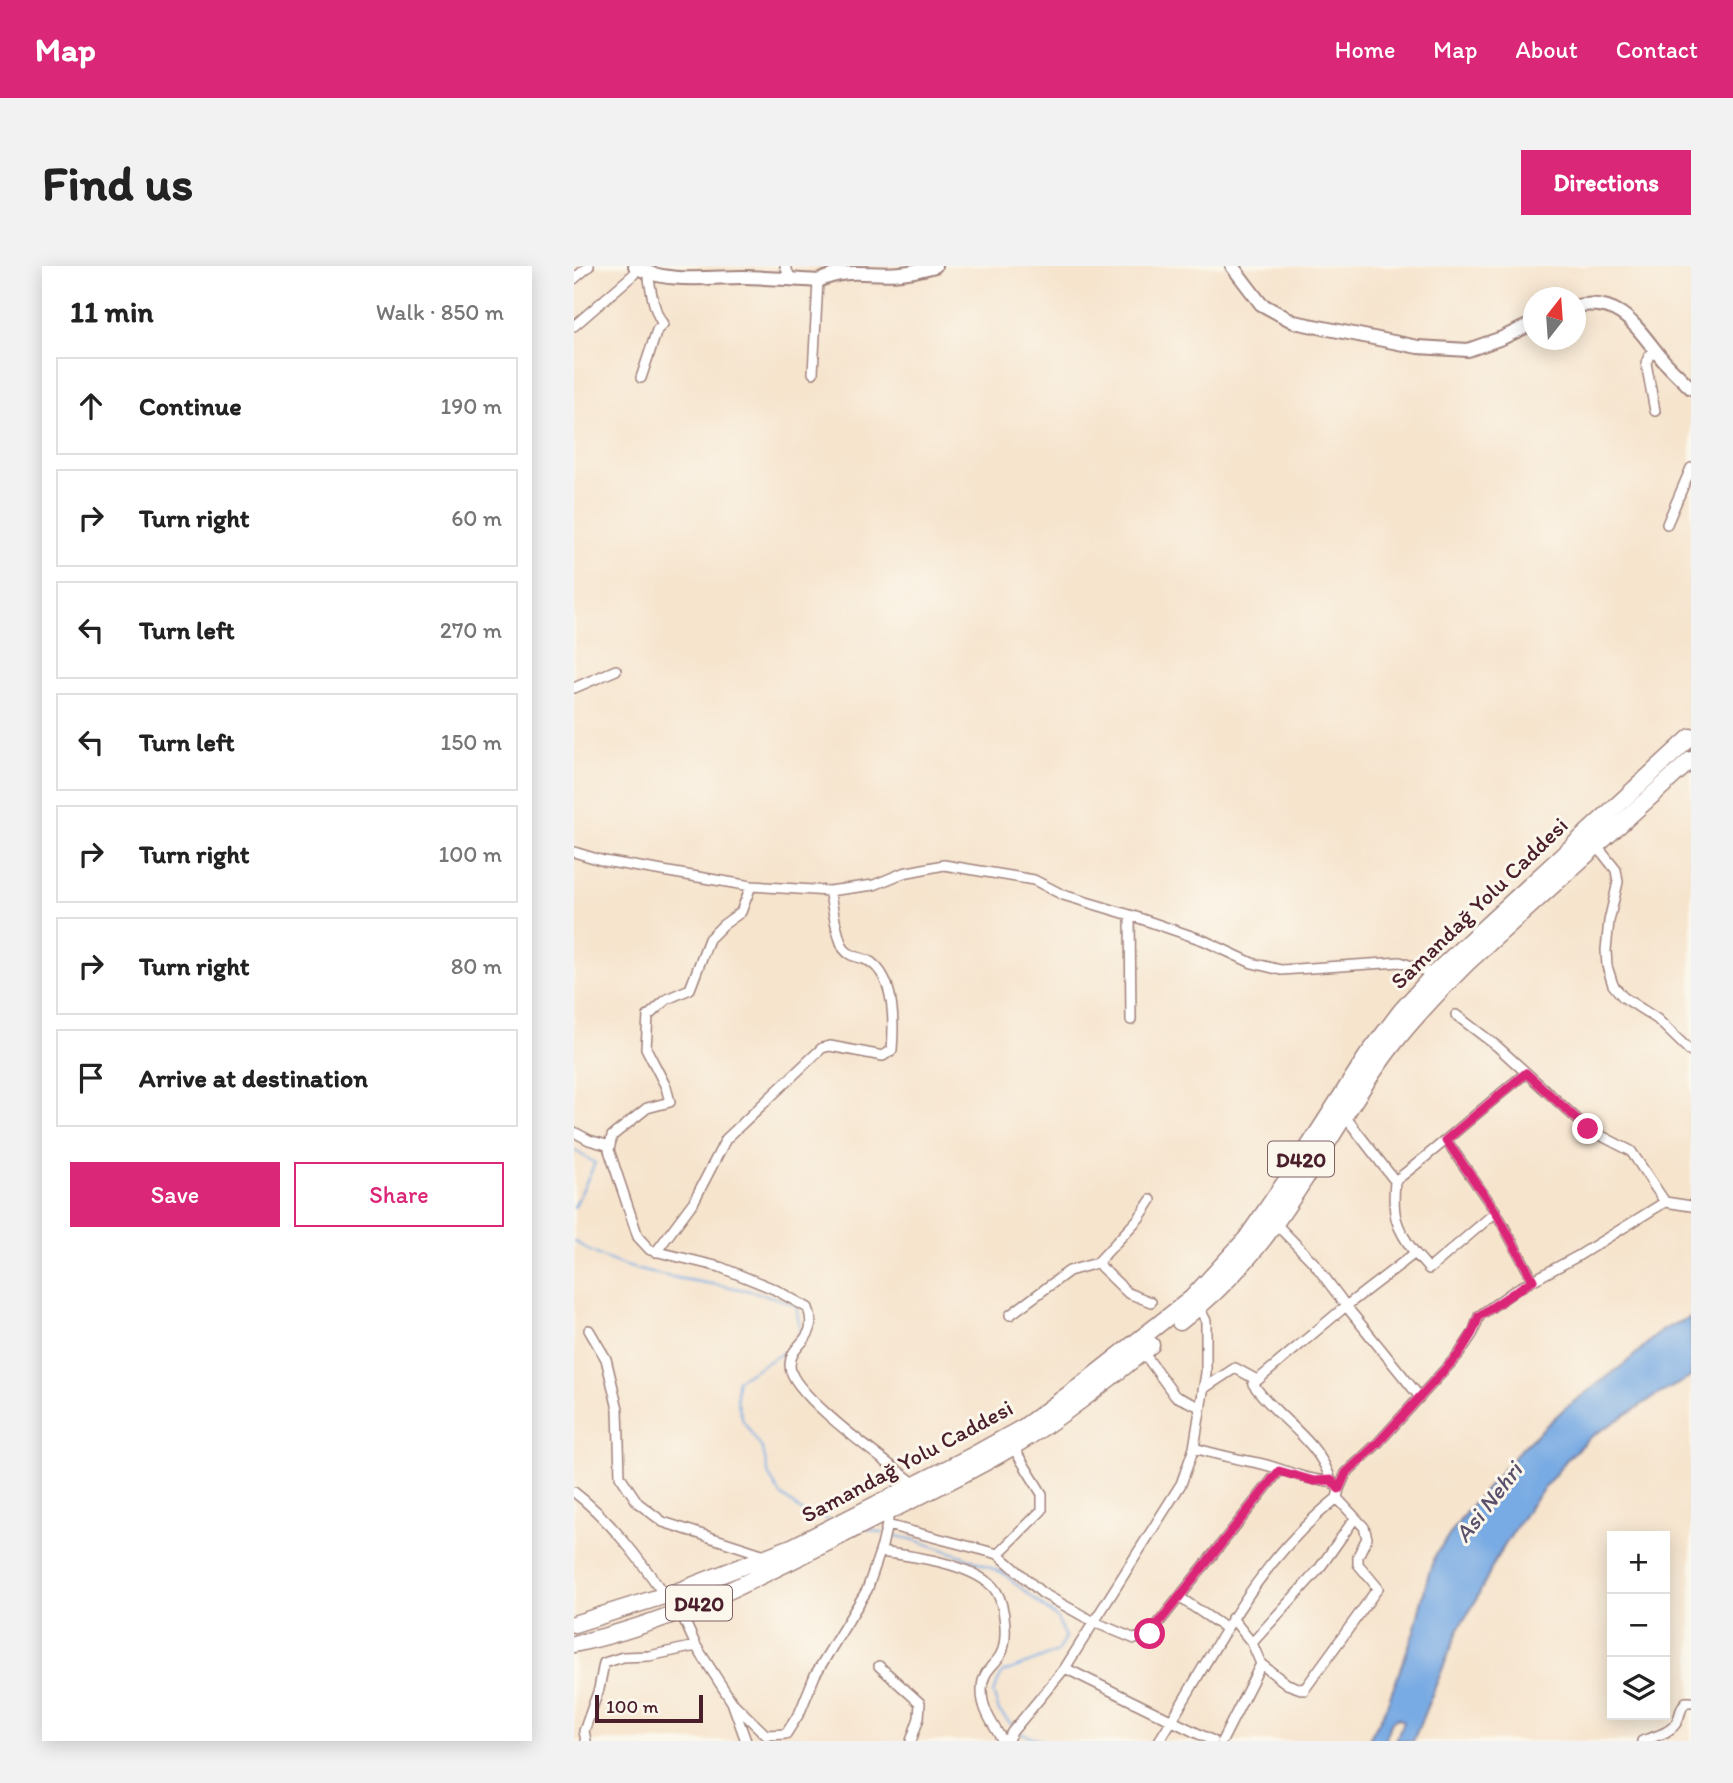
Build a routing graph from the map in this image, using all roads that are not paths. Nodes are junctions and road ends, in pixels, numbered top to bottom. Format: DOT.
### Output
graph roads {
  1 [pos="589,266"];
  2 [pos="785,266"];
  3 [pos="935,266"];
  4 [pos="1232,266"];
  5 [pos="917,268"];
  6 [pos="640,269"];
  7 [pos="574,279"];
  8 [pos="791,279"];
  9 [pos="818,281"];
  10 [pos="1586,304"];
  11 [pos="574,326"];
  12 [pos="1523,328"];
  13 [pos="1655,350"];
  14 [pos="813,373"];
  15 [pos="641,378"];
  16 [pos="1691,388"];
  17 [pos="1654,411"];
  18 [pos="1691,468"];
  19 [pos="1667,524"];
  20 [pos="616,670"];
  21 [pos="574,688"];
  22 [pos="1691,737"];
  23 [pos="1691,760"];
  24 [pos="1596,845"];
  25 [pos="574,852"];
  26 [pos="751,886"];
  27 [pos="829,891"];
  28 [pos="1130,915"];
  29 [pos="1434,974"];
  30 [pos="1456,1015"];
  31 [pos="1131,1020"];
  32 [pos="1691,1052"];
  33 [pos="1526,1073"];
  34 [pos="1344,1115"];
  35 [pos="574,1132"];
  36 [pos="1446,1140"];
  37 [pos="610,1146"];
  38 [pos="1395,1181"];
  39 [pos="1151,1200"];
  40 [pos="1665,1202"];
  41 [pos="1691,1206"];
  42 [pos="1496,1212"];
  43 [pos="1275,1223"];
  44 [pos="656,1252"];
  45 [pos="1415,1253"];
  46 [pos="1097,1263"];
  47 [pos="1533,1280"];
  48 [pos="1151,1302"];
  49 [pos="1196,1302"];
  50 [pos="1346,1306"];
  51 [pos="1010,1315"];
  52 [pos="589,1330"];
  53 [pos="1143,1352"];
  54 [pos="1257,1380"];
  55 [pos="1203,1389"];
  56 [pos="1419,1396"];
  57 [pos="1200,1407"];
  58 [pos="1013,1447"];
  59 [pos="1194,1448"];
  60 [pos="1279,1471"];
  61 [pos="1331,1480"];
  62 [pos="915,1484"];
  63 [pos="574,1492"];
  64 [pos="1338,1494"];
  65 [pos="864,1517"];
  66 [pos="1355,1518"];
  67 [pos="888,1521"];
  68 [pos="880,1552"];
  69 [pos="998,1554"];
  70 [pos="770,1556"];
  71 [pos="665,1596"];
  72 [pos="1179,1597"];
  73 [pos="680,1611"];
  74 [pos="1232,1618"];
  75 [pos="1094,1622"];
  76 [pos="574,1624"];
  77 [pos="1226,1628"];
  78 [pos="1252,1643"];
  79 [pos="574,1644"];
  80 [pos="696,1646"];
  81 [pos="1261,1664"];
  82 [pos="879,1666"];
  83 [pos="1065,1668"];
  84 [pos="732,1702"];
  85 [pos="1691,1702"];
  86 [pos="1171,1722"];
  87 [pos="581,1736"];
  88 [pos="1007,1738"];
  89 [pos="746,1741"];
  90 [pos="911,1741"];
  91 [pos="1159,1741"];
  92 [pos="1213,1741"];
  93 [pos="1222,1741"];
  94 [pos="1642,1741"];
  1 -- 7 [label="street"];
  2 -- 8 [label="street"];
  3 -- 5 [label="street"];
  4 -- 12 [label="street"];
  5 -- 9 [label="street"];
  6 -- 8 [label="street"];
  6 -- 11 [label="street"];
  6 -- 15 [label="street"];
  8 -- 9 [label="street"];
  9 -- 14 [label="street"];
  10 -- 13 [label="street"];
  13 -- 16 [label="street"];
  13 -- 17 [label="street"];
  18 -- 19 [label="street"];
  20 -- 21 [label="street"];
  22 -- 29 [label="highway, Samandağ Yolu Caddesi / D420"];
  23 -- 24 [label="highway, Samandağ Yolu Caddesi / D420"];
  24 -- 32 [label="street"];
  24 -- 34 [label="highway, Samandağ Yolu Caddesi / D420"];
  25 -- 26 [label="street"];
  26 -- 27 [label="street"];
  26 -- 37 [label="street"];
  27 -- 28 [label="street"];
  27 -- 44 [label="street"];
  28 -- 29 [label="street"];
  28 -- 31 [label="street"];
  29 -- 49 [label="highway, Samandağ Yolu Caddesi / D420"];
  30 -- 33 [label="street"];
  33 -- 36 [label="street"];
  33 -- 40 [label="street"];
  34 -- 38 [label="street"];
  34 -- 43 [label="highway, Samandağ Yolu Caddesi / D420"];
  35 -- 37 [label="street"];
  36 -- 38 [label="street"];
  36 -- 42 [label="street"];
  37 -- 44 [label="street"];
  38 -- 45 [label="street"];
  39 -- 46 [label="street"];
  40 -- 41 [label="street"];
  40 -- 47 [label="street"];
  42 -- 45 [label="street"];
  42 -- 47 [label="street"];
  43 -- 49 [label="highway, Samandağ Yolu Caddesi / D420"];
  43 -- 50 [label="street"];
  44 -- 62 [label="street"];
  45 -- 50 [label="street"];
  46 -- 48 [label="street"];
  46 -- 51 [label="street"];
  47 -- 56 [label="street"];
  49 -- 53 [label="highway, Samandağ Yolu Caddesi / D420"];
  49 -- 55 [label="street"];
  49 -- 62 [label="highway, Samandağ Yolu Caddesi / D420"];
  50 -- 54 [label="street"];
  50 -- 56 [label="street"];
  52 -- 70 [label="street"];
  53 -- 57 [label="street"];
  53 -- 58 [label="highway, Samandağ Yolu Caddesi / D420"];
  54 -- 55 [label="street"];
  54 -- 61 [label="street"];
  55 -- 57 [label="street"];
  56 -- 64 [label="street"];
  57 -- 59 [label="street"];
  58 -- 67 [label="highway, Samandağ Yolu Caddesi / D420"];
  58 -- 69 [label="street"];
  59 -- 60 [label="street"];
  59 -- 75 [label="street"];
  60 -- 61 [label="street"];
  60 -- 72 [label="street"];
  61 -- 64 [label="street"];
  62 -- 65 [label="highway, Samandağ Yolu Caddesi / D420"];
  63 -- 71 [label="street"];
  64 -- 66 [label="street"];
  64 -- 74 [label="street"];
  65 -- 67 [label="highway, Samandağ Yolu Caddesi / D420"];
  65 -- 70 [label="highway, Samandağ Yolu Caddesi / D420"];
  65 -- 73 [label="highway, Samandağ Yolu Caddesi / D420"];
  66 -- 78 [label="street"];
  66 -- 81 [label="street"];
  67 -- 68 [label="street"];
  67 -- 69 [label="street"];
  68 -- 84 [label="street"];
  68 -- 88 [label="street"];
  69 -- 75 [label="street"];
  70 -- 71 [label="highway, Samandağ Yolu Caddesi / D420"];
  71 -- 76 [label="highway, Samandağ Yolu Caddesi / D420"];
  72 -- 75 [label="street"];
  72 -- 77 [label="street"];
  73 -- 79 [label="highway, Samandağ Yolu Caddesi / D420"];
  73 -- 80 [label="street"];
  74 -- 77 [label="street"];
  74 -- 78 [label="street"];
  75 -- 83 [label="street"];
  77 -- 86 [label="street"];
  78 -- 81 [label="street"];
  80 -- 84 [label="street"];
  80 -- 87 [label="street"];
  81 -- 93 [label="street"];
  82 -- 90 [label="street"];
  83 -- 86 [label="street"];
  83 -- 88 [label="street"];
  84 -- 89 [label="street"];
  85 -- 94 [label="street"];
  86 -- 91 [label="street"];
  86 -- 92 [label="street"];
}
